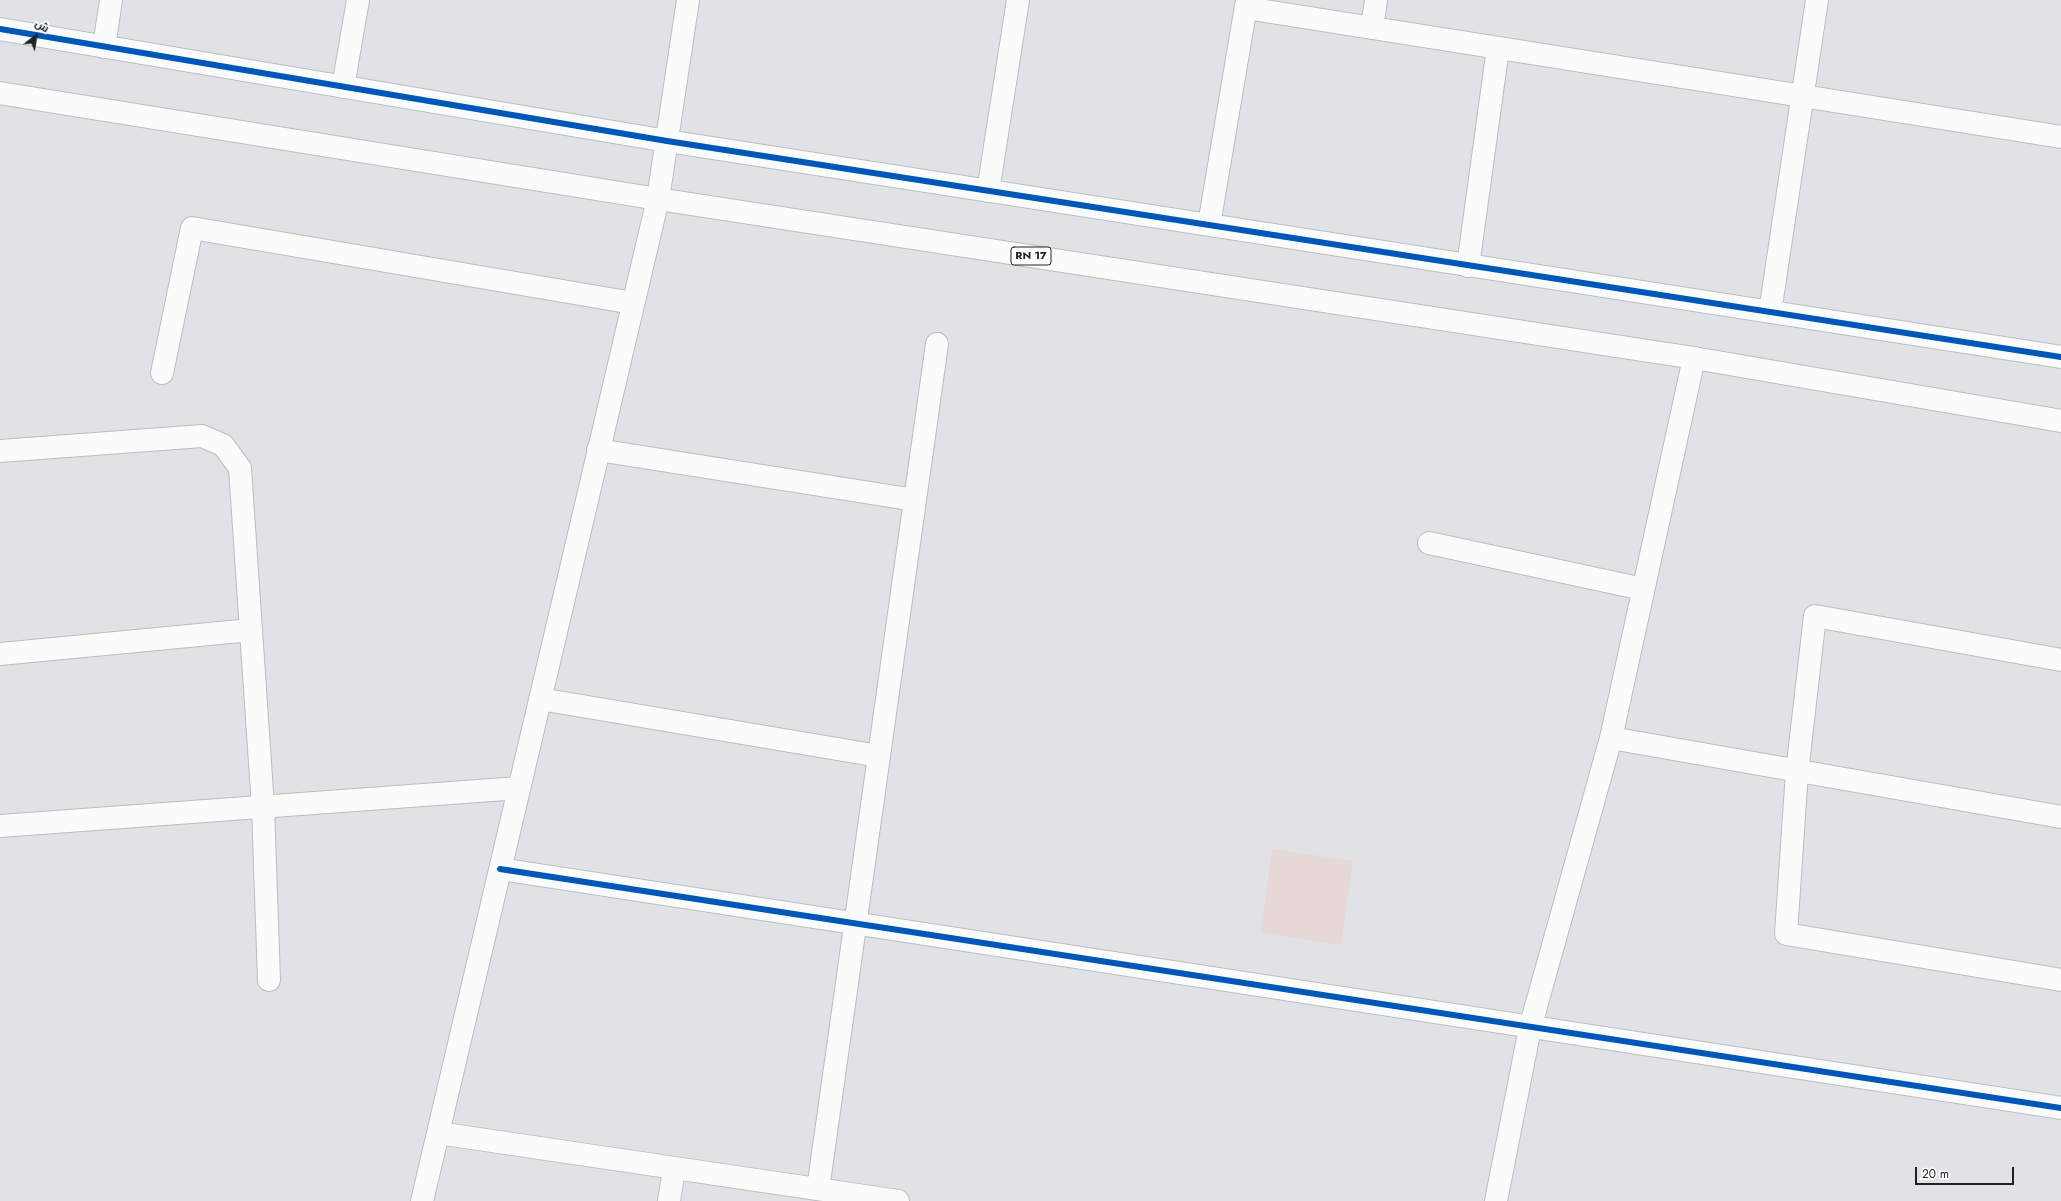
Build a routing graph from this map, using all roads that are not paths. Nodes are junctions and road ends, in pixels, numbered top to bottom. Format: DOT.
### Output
graph roads {
  1 [pos="111,0"];
  2 [pos="358,0"];
  3 [pos="688,0"];
  4 [pos="1018,0"];
  5 [pos="1376,0"];
  6 [pos="1817,0"];
  7 [pos="1246,4"];
  8 [pos="1372,28"];
  9 [pos="0,29"];
  10 [pos="104,47"];
  11 [pos="1498,48"];
  12 [pos="343,87"];
  13 [pos="0,94"];
  14 [pos="1801,96"];
  15 [pos="2061,138"];
  16 [pos="667,141"];
  17 [pos="988,191"];
  18 [pos="658,199"];
  19 [pos="1209,225"];
  20 [pos="1468,266"];
  21 [pos="633,304"];
  22 [pos="1770,312"];
  23 [pos="937,344"];
  24 [pos="1694,358"];
  25 [pos="2061,358"];
  26 [pos="162,373"];
  27 [pos="2061,422"];
  28 [pos="598,450"];
  29 [pos="0,451"];
  30 [pos="915,500"];
  31 [pos="1429,543"];
  32 [pos="1643,589"];
  33 [pos="251,630"];
  34 [pos="0,654"];
  35 [pos="2061,660"];
  36 [pos="540,699"];
  37 [pos="1611,738"];
  38 [pos="879,756"];
  39 [pos="1796,772"];
  40 [pos="519,788"];
  41 [pos="263,807"];
  42 [pos="2061,817"];
  43 [pos="0,826"];
  44 [pos="500,869"];
  45 [pos="856,924"];
  46 [pos="269,980"];
  47 [pos="2061,980"];
  48 [pos="1530,1028"];
  49 [pos="2061,1108"];
  50 [pos="438,1133"];
  51 [pos="674,1169"];
  52 [pos="818,1189"];
  53 [pos="422,1201"];
  54 [pos="669,1201"];
  55 [pos="898,1201"];
  56 [pos="1496,1201"];
  1 -- 10 [label="street"];
  2 -- 12 [label="street"];
  3 -- 16 [label="street"];
  4 -- 17 [label="street"];
  5 -- 8 [label="street"];
  6 -- 14 [label="street"];
  7 -- 8 [label="street"];
  7 -- 19 [label="street"];
  8 -- 11 [label="street"];
  9 -- 10 [label="street"];
  10 -- 12 [label="street"];
  11 -- 14 [label="street"];
  11 -- 20 [label="street"];
  12 -- 16 [label="street"];
  13 -- 18 [label="street, RN 17"];
  14 -- 15 [label="street"];
  14 -- 22 [label="street"];
  16 -- 17 [label="street"];
  16 -- 18 [label="street"];
  17 -- 19 [label="street"];
  18 -- 21 [label="street"];
  18 -- 24 [label="street, RN 17"];
  19 -- 20 [label="street"];
  20 -- 22 [label="street"];
  21 -- 26 [label="street"];
  21 -- 28 [label="street"];
  22 -- 25 [label="street"];
  23 -- 30 [label="street"];
  24 -- 27 [label="street, RN 17"];
  24 -- 32 [label="street"];
  28 -- 30 [label="street"];
  28 -- 36 [label="street"];
  29 -- 33 [label="street"];
  30 -- 38 [label="street"];
  31 -- 32 [label="street"];
  32 -- 37 [label="street"];
  33 -- 34 [label="street"];
  33 -- 41 [label="street"];
  35 -- 39 [label="street"];
  36 -- 38 [label="street"];
  36 -- 40 [label="street"];
  37 -- 39 [label="street"];
  37 -- 48 [label="street"];
  38 -- 45 [label="street"];
  39 -- 42 [label="street"];
  39 -- 47 [label="street"];
  40 -- 41 [label="street"];
  40 -- 44 [label="street"];
  41 -- 43 [label="street"];
  41 -- 46 [label="street"];
  44 -- 45 [label="street"];
  44 -- 50 [label="street"];
  45 -- 48 [label="street"];
  45 -- 52 [label="street"];
  48 -- 49 [label="street"];
  48 -- 56 [label="street"];
  50 -- 51 [label="street"];
  50 -- 53 [label="street"];
  51 -- 52 [label="street"];
  51 -- 54 [label="street"];
  52 -- 55 [label="street"];
}
